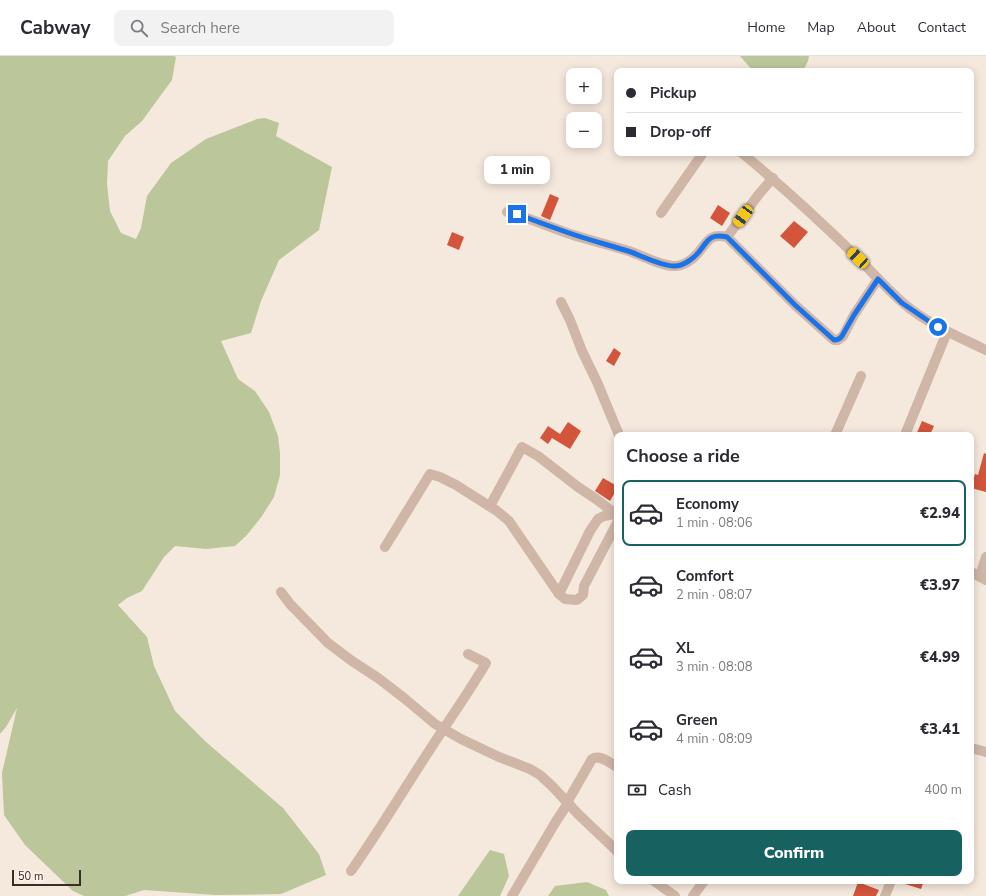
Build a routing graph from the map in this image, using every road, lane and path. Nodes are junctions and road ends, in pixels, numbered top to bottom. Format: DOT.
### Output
graph roads {
  1 [pos="701,156"];
  2 [pos="746,156"];
  3 [pos="773,178"];
  4 [pos="507,212"];
  5 [pos="661,213"];
  6 [pos="727,237"];
  7 [pos="878,279"];
  8 [pos="561,302"];
  9 [pos="947,332"];
  10 [pos="986,350"];
  11 [pos="861,376"];
  12 [pos="618,432"];
  13 [pos="836,432"];
  14 [pos="906,432"];
  15 [pos="490,506"];
  16 [pos="614,515"];
  17 [pos="614,517"];
  18 [pos="614,521"];
  19 [pos="385,547"];
  20 [pos="986,557"];
  21 [pos="979,576"];
  22 [pos="281,592"];
  23 [pos="559,594"];
  24 [pos="468,654"];
  25 [pos="444,729"];
  26 [pos="974,749"];
  27 [pos="986,752"];
  28 [pos="614,766"];
  29 [pos="568,803"];
  30 [pos="614,848"];
  31 [pos="351,871"];
  32 [pos="658,884"];
  33 [pos="702,884"];
  34 [pos="890,884"];
  35 [pos="512,896"];
  36 [pos="675,896"];
  37 [pos="693,896"];
  38 [pos="885,896"];
  1 -- 5 [label="street"];
  2 -- 3 [label="street"];
  3 -- 6 [label="street"];
  3 -- 7 [label="street"];
  4 -- 6 [label="street"];
  6 -- 7 [label="street"];
  7 -- 9 [label="street"];
  8 -- 12 [label="street"];
  9 -- 10 [label="street"];
  9 -- 14 [label="street"];
  11 -- 13 [label="street"];
  15 -- 16 [label="street"];
  15 -- 19 [label="street"];
  15 -- 23 [label="street"];
  17 -- 23 [label="street"];
  18 -- 23 [label="street"];
  20 -- 21 [label="street"];
  22 -- 25 [label="street"];
  24 -- 25 [label="street"];
  25 -- 29 [label="street"];
  25 -- 31 [label="street"];
  26 -- 27 [label="street"];
  28 -- 29 [label="street"];
  29 -- 30 [label="street"];
  29 -- 35 [label="street"];
  32 -- 36 [label="street"];
  33 -- 37 [label="street"];
  34 -- 38 [label="street"];
}
